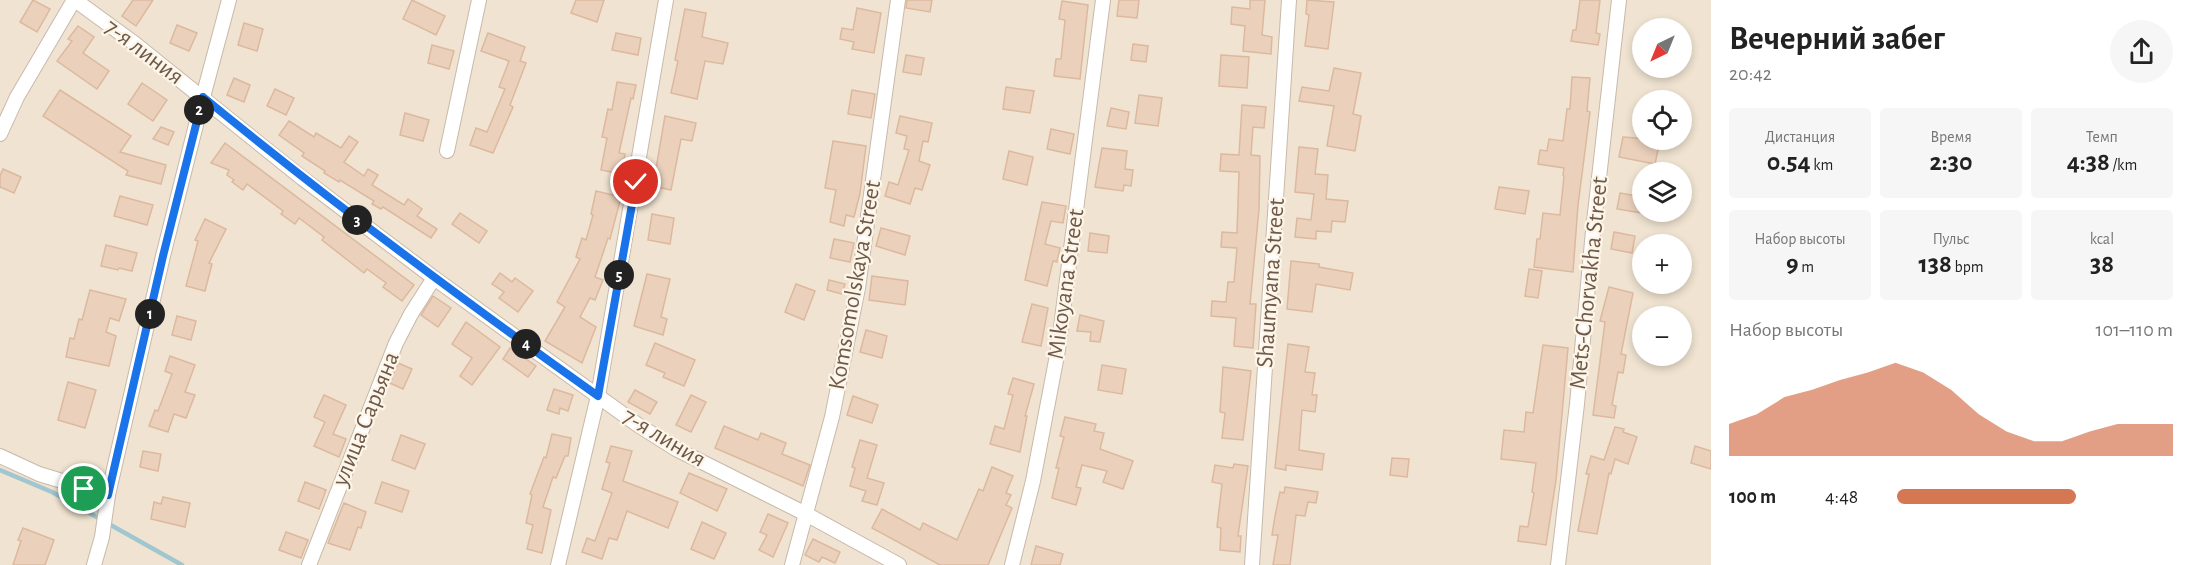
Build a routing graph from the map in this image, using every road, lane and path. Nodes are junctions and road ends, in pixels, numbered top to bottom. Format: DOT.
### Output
graph roads {
  1 [pos="74,0"];
  2 [pos="229,0"];
  3 [pos="479,0"];
  4 [pos="666,0"];
  5 [pos="898,0"];
  6 [pos="1103,0"];
  7 [pos="1289,0"];
  8 [pos="1619,0"];
  9 [pos="203,97"];
  10 [pos="0,134"];
  11 [pos="447,151"];
  12 [pos="434,278"];
  13 [pos="598,396"];
  14 [pos="0,456"];
  15 [pos="108,495"];
  16 [pos="806,514"];
  17 [pos="94,565"];
  18 [pos="309,565"];
  19 [pos="558,565"];
  20 [pos="792,565"];
  21 [pos="899,565"];
  22 [pos="1012,565"];
  23 [pos="1252,565"];
  24 [pos="1558,565"];
  1 -- 9 [label="street, 7-я линия"];
  1 -- 10 [label="street"];
  2 -- 9 [label="street"];
  3 -- 11 [label="street"];
  4 -- 13 [label="street"];
  5 -- 16 [label="street, Komsomolskaya Street"];
  6 -- 22 [label="street, Mikoyana Street"];
  7 -- 23 [label="street, Shaumyana Street"];
  8 -- 24 [label="street, Mets-Chorvakha Street"];
  9 -- 12 [label="street, 7-я линия"];
  9 -- 15 [label="street"];
  12 -- 13 [label="street, 7-я линия"];
  12 -- 18 [label="street, улица Сарьяна"];
  13 -- 16 [label="street, 7-я линия"];
  13 -- 19 [label="street"];
  14 -- 15 [label="street"];
  15 -- 17 [label="street"];
  16 -- 20 [label="street, Komsomolskaya Street"];
  16 -- 21 [label="street, 7-я линия"];
}
